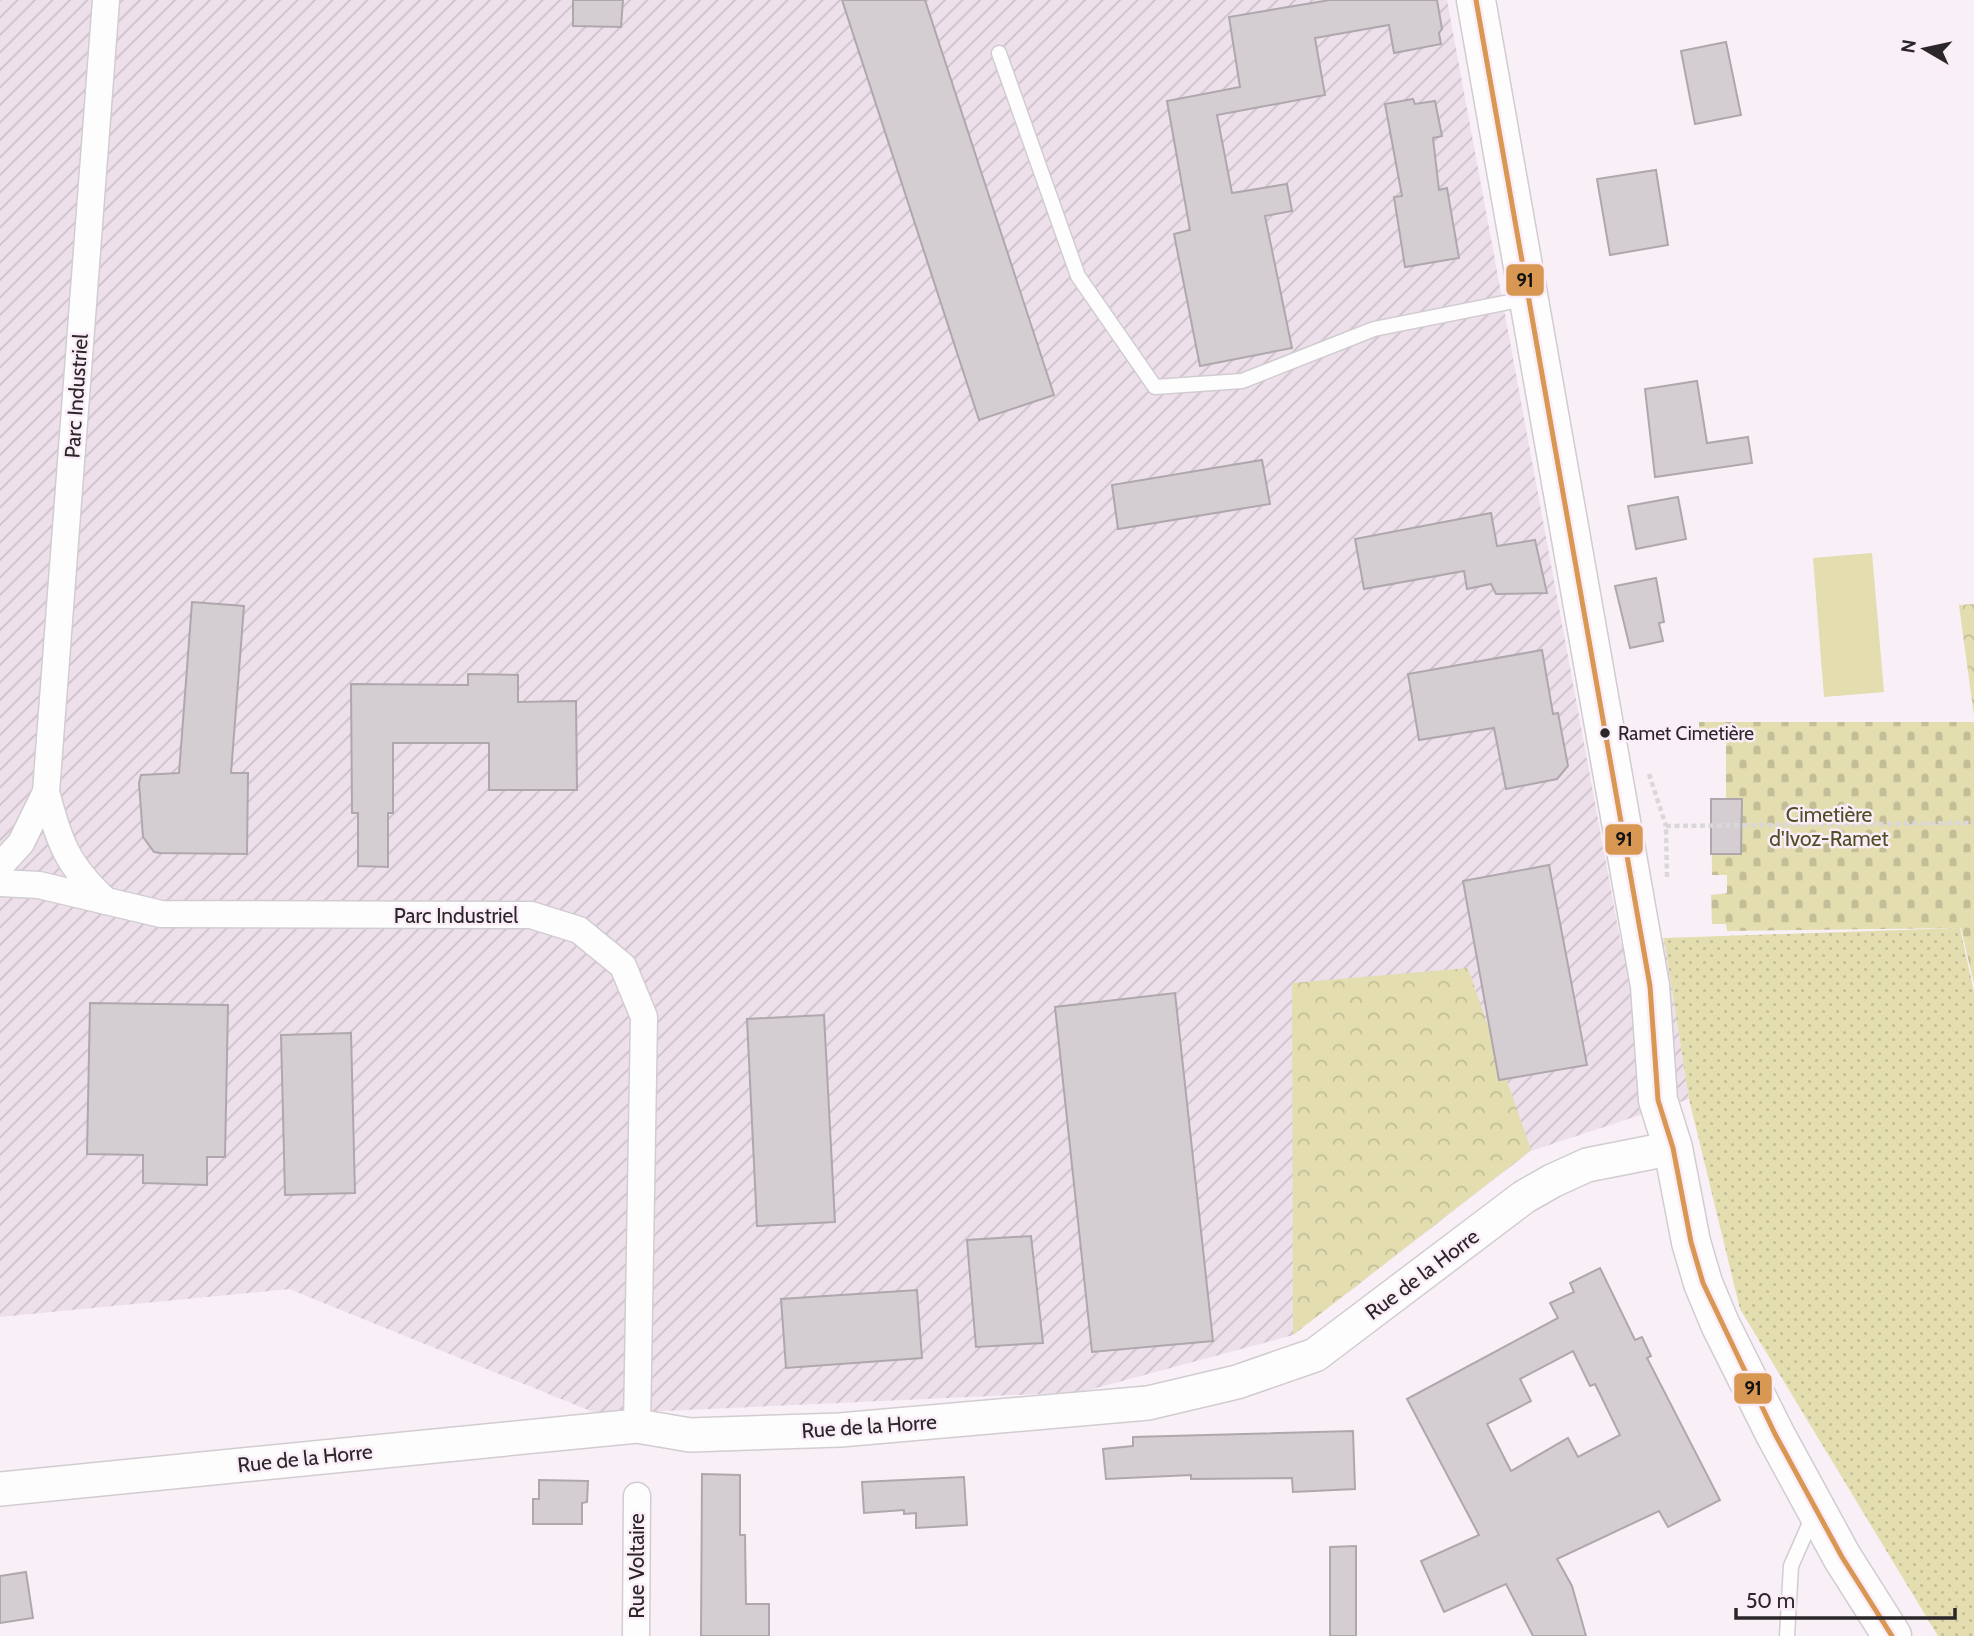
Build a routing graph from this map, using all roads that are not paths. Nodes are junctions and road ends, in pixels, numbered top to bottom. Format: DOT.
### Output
graph roads {
  1 [pos="106,0"];
  2 [pos="1476,0"];
  3 [pos="999,53"];
  4 [pos="1529,298"];
  5 [pos="46,792"];
  6 [pos="0,866"];
  7 [pos="0,884"];
  8 [pos="106,902"];
  9 [pos="1672,1148"];
  10 [pos="637,1426"];
  11 [pos="0,1489"];
  12 [pos="637,1496"];
  13 [pos="1816,1510"];
  14 [pos="636,1636"];
  15 [pos="1787,1636"];
  16 [pos="1892,1636"];
  1 -- 5 [label="street, Parc Industriel"];
  2 -- 4 [label="main road"];
  3 -- 4 [label="lane"];
  4 -- 9 [label="main road"];
  5 -- 6 [label="street, Parc Industriel"];
  5 -- 8 [label="street, Parc Industriel"];
  7 -- 8 [label="street, Parc Industriel"];
  8 -- 10 [label="street, Parc Industriel"];
  9 -- 10 [label="street, Rue de la Horre"];
  9 -- 13 [label="main road"];
  10 -- 11 [label="street, Rue de la Horre"];
  12 -- 14 [label="street, Rue Voltaire"];
  13 -- 15 [label="lane"];
  13 -- 16 [label="main road"];
}
